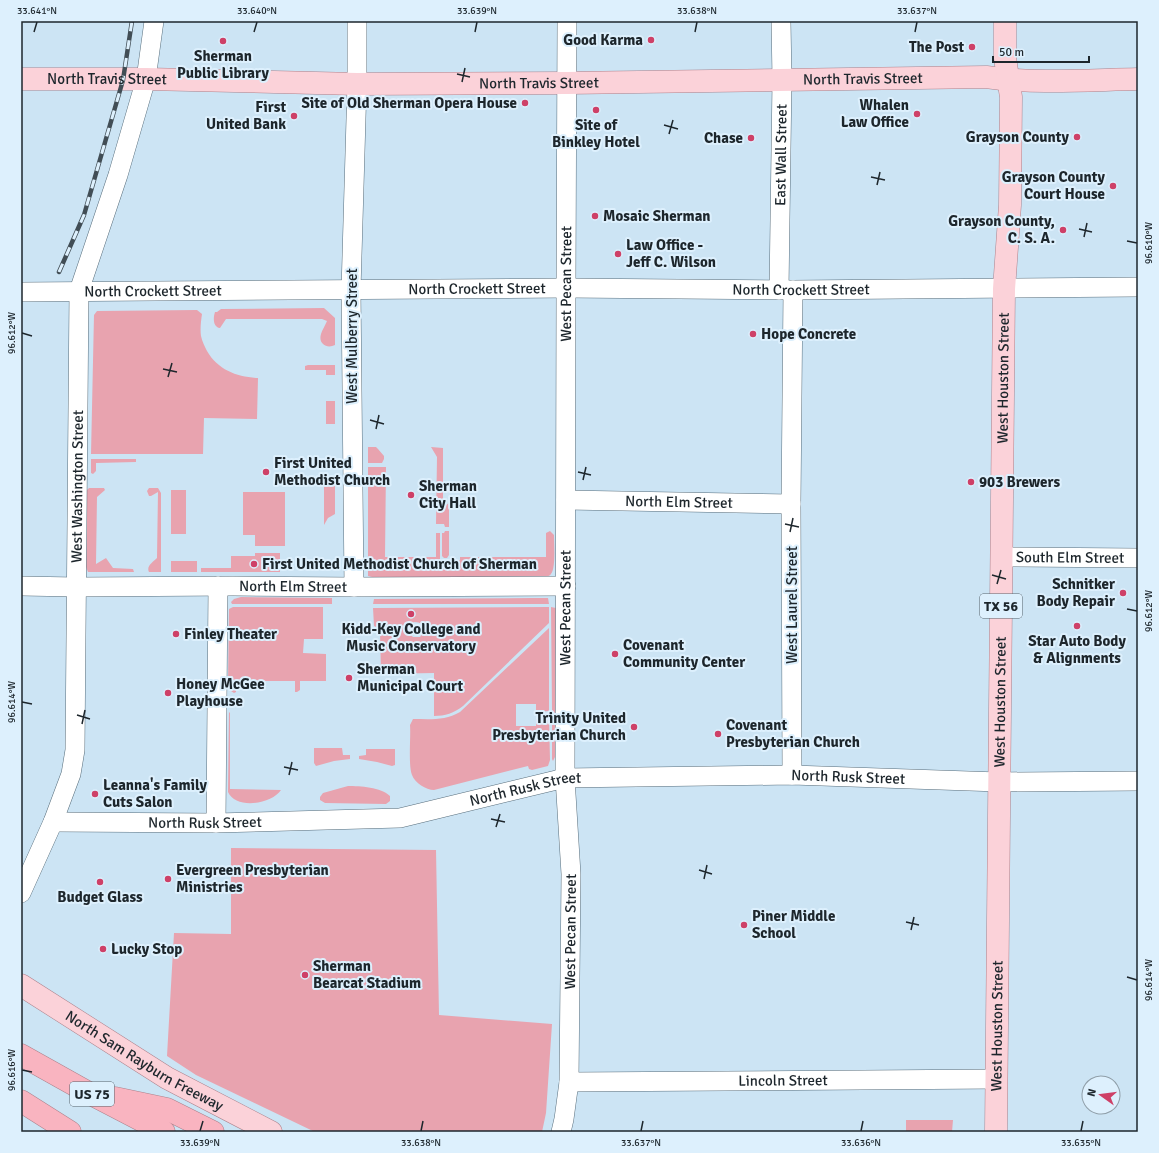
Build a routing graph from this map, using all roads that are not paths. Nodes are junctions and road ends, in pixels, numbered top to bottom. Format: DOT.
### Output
graph roads {
  1 [pos="154,21"];
  2 [pos="357,21"];
  3 [pos="568,21"];
  4 [pos="781,21"];
  5 [pos="1005,21"];
  6 [pos="146,79"];
  7 [pos="1138,79"];
  8 [pos="21,80"];
  9 [pos="782,80"];
  10 [pos="1008,80"];
  11 [pos="567,83"];
  12 [pos="357,84"];
  13 [pos="1138,287"];
  14 [pos="566,288"];
  15 [pos="1004,289"];
  16 [pos="351,290"];
  17 [pos="786,290"];
  18 [pos="21,292"];
  19 [pos="79,292"];
  20 [pos="566,500"];
  21 [pos="791,504"];
  22 [pos="1002,557"];
  23 [pos="1138,558"];
  24 [pos="21,586"];
  25 [pos="218,586"];
  26 [pos="566,586"];
  27 [pos="76,587"];
  28 [pos="354,587"];
  29 [pos="792,776"];
  30 [pos="566,778"];
  31 [pos="1138,781"];
  32 [pos="999,782"];
  33 [pos="53,822"];
  34 [pos="216,823"];
  35 [pos="21,893"];
  36 [pos="21,985"];
  37 [pos="21,1055"];
  38 [pos="997,1079"];
  39 [pos="569,1082"];
  40 [pos="89,1093"];
  41 [pos="21,1101"];
  42 [pos="70,1132"];
  43 [pos="164,1132"];
  44 [pos="213,1132"];
  45 [pos="271,1132"];
  46 [pos="561,1132"];
  47 [pos="996,1132"];
  1 -- 6 [label="street, West Washington Street"];
  2 -- 12 [label="street, West Mulberry Street"];
  3 -- 11 [label="street, West Pecan Street"];
  4 -- 9 [label="street, East Wall Street"];
  5 -- 10 [label="main road, TX 56"];
  6 -- 8 [label="main road, North Travis Street"];
  6 -- 12 [label="main road, North Travis Street"];
  6 -- 19 [label="street, West Washington Street"];
  7 -- 10 [label="main road, North Travis Street"];
  9 -- 10 [label="main road, North Travis Street"];
  9 -- 11 [label="main road, North Travis Street"];
  9 -- 17 [label="street, East Wall Street"];
  10 -- 15 [label="main road, West Houston Street / TX 56"];
  11 -- 12 [label="main road, North Travis Street"];
  11 -- 14 [label="street, West Pecan Street"];
  12 -- 16 [label="street, West Mulberry Street"];
  13 -- 15 [label="street, North Crockett Street"];
  14 -- 16 [label="street, North Crockett Street"];
  14 -- 17 [label="street, North Crockett Street"];
  14 -- 20 [label="street, West Pecan Street"];
  15 -- 17 [label="street, North Crockett Street"];
  15 -- 22 [label="main road, West Houston Street / TX 56"];
  16 -- 19 [label="street, North Crockett Street"];
  16 -- 28 [label="street, West Mulberry Street"];
  17 -- 21 [label="street, West Laurel Street"];
  18 -- 19 [label="street, North Crockett Street"];
  19 -- 27 [label="street, West Washington Street"];
  20 -- 21 [label="street, North Elm Street"];
  20 -- 26 [label="street, West Pecan Street"];
  21 -- 29 [label="street, West Laurel Street"];
  22 -- 23 [label="street, South Elm Street"];
  22 -- 32 [label="main road, West Houston Street / TX 56"];
  24 -- 27 [label="street, North Elm Street"];
  25 -- 27 [label="street, North Elm Street"];
  25 -- 28 [label="street, North Elm Street"];
  25 -- 34 [label="street"];
  26 -- 28 [label="street, North Elm Street"];
  26 -- 30 [label="street, West Pecan Street"];
  27 -- 33 [label="street, West Washington Street"];
  29 -- 30 [label="street, North Rusk Street"];
  29 -- 32 [label="street, North Rusk Street"];
  30 -- 34 [label="street, North Rusk Street"];
  30 -- 39 [label="street, West Pecan Street"];
  31 -- 32 [label="street, North Rusk Street"];
  32 -- 38 [label="main road, West Houston Street / TX 56"];
  33 -- 34 [label="street, North Rusk Street"];
  33 -- 35 [label="street, West Washington Street"];
  36 -- 45 [label="main road, North Sam Rayburn Freeway"];
  37 -- 40 [label="highway, US 75"];
  38 -- 39 [label="street, Lincoln Street"];
  38 -- 47 [label="main road, West Houston Street / TX 56"];
  39 -- 46 [label="street, West Pecan Street"];
  40 -- 43 [label="highway, US 75"];
  40 -- 44 [label="highway"];
  41 -- 42 [label="highway, US 75"];
}
